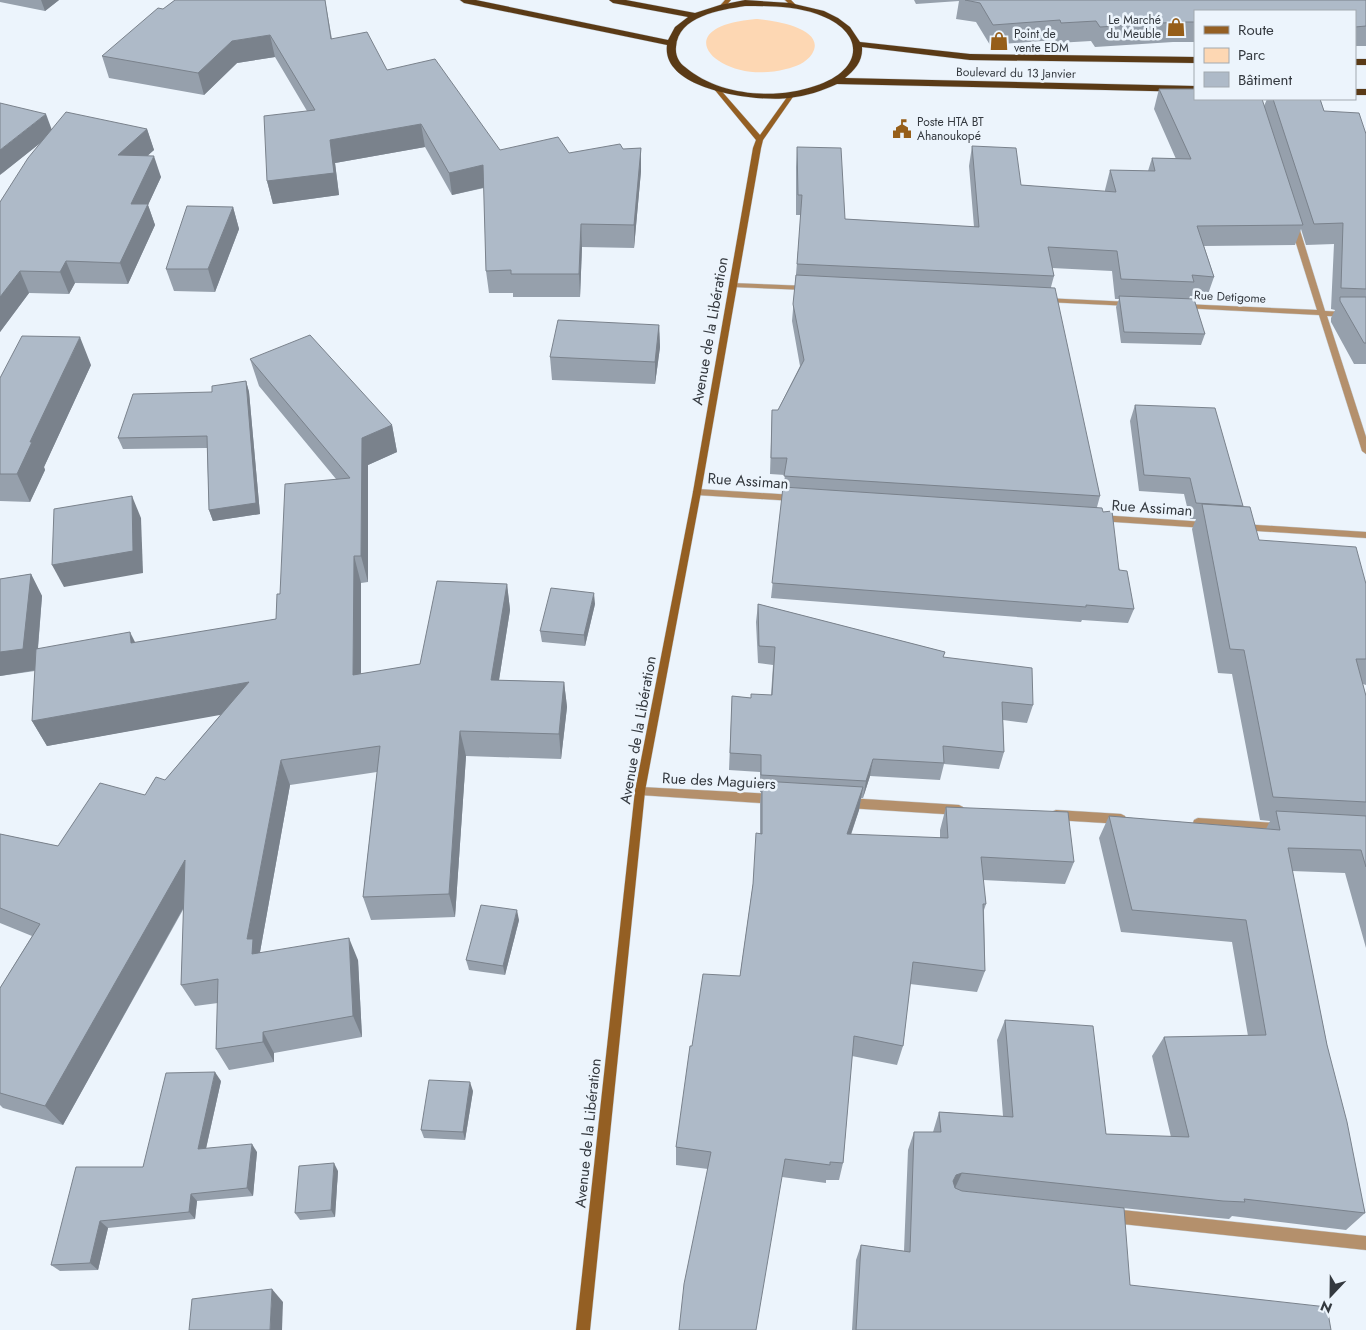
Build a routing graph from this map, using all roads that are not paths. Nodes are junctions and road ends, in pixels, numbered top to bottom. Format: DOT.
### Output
graph roads {
  1 [pos="464,0"];
  2 [pos="612,0"];
  3 [pos="725,3"];
  4 [pos="791,3"];
  5 [pos="696,16"];
  6 [pos="671,43"];
  7 [pos="857,44"];
  8 [pos="1194,60"];
  9 [pos="837,80"];
  10 [pos="716,88"];
  11 [pos="1194,89"];
  12 [pos="792,94"];
  13 [pos="760,140"];
  14 [pos="1292,220"];
  15 [pos="733,285"];
  16 [pos="813,289"];
  17 [pos="1032,299"];
  18 [pos="1142,304"];
  19 [pos="1172,306"];
  20 [pos="1322,312"];
  21 [pos="1366,315"];
  22 [pos="1366,451"];
  23 [pos="697,492"];
  24 [pos="806,499"];
  25 [pos="1091,518"];
  26 [pos="1366,536"];
  27 [pos="640,791"];
  28 [pos="790,800"];
  29 [pos="839,803"];
  30 [pos="968,810"];
  31 [pos="1048,815"];
  32 [pos="1137,820"];
  33 [pos="1187,823"];
  34 [pos="1286,828"];
  35 [pos="1101,1215"];
  36 [pos="1366,1243"];
  37 [pos="583,1330"];
  1 -- 6 [label="highway"];
  2 -- 5 [label="highway"];
  3 -- 4 [label="highway"];
  3 -- 5 [label="highway"];
  4 -- 7 [label="highway"];
  5 -- 6 [label="highway"];
  6 -- 10 [label="highway"];
  7 -- 8 [label="highway, Boulevard du 13 Janvier"];
  7 -- 9 [label="highway"];
  9 -- 11 [label="highway, Boulevard du 13 Janvier"];
  9 -- 12 [label="highway"];
  10 -- 12 [label="highway"];
  10 -- 13 [label="main road"];
  12 -- 13 [label="main road"];
  13 -- 15 [label="main road, Avenue de la Libération"];
  14 -- 20 [label="street"];
  15 -- 16 [label="street"];
  15 -- 23 [label="main road, Avenue de la Libération"];
  17 -- 18 [label="street"];
  19 -- 20 [label="street, Rue Detigome"];
  20 -- 21 [label="street, Rue Detigome"];
  20 -- 22 [label="street"];
  23 -- 24 [label="street, Rue Assiman"];
  23 -- 27 [label="main road, Avenue de la Libération"];
  25 -- 26 [label="street, Rue Assiman"];
  27 -- 28 [label="street, Rue des Maguiers"];
  27 -- 37 [label="main road, Avenue de la Libération"];
  29 -- 30 [label="street"];
  31 -- 32 [label="street"];
  33 -- 34 [label="street"];
  35 -- 36 [label="street"];
}
